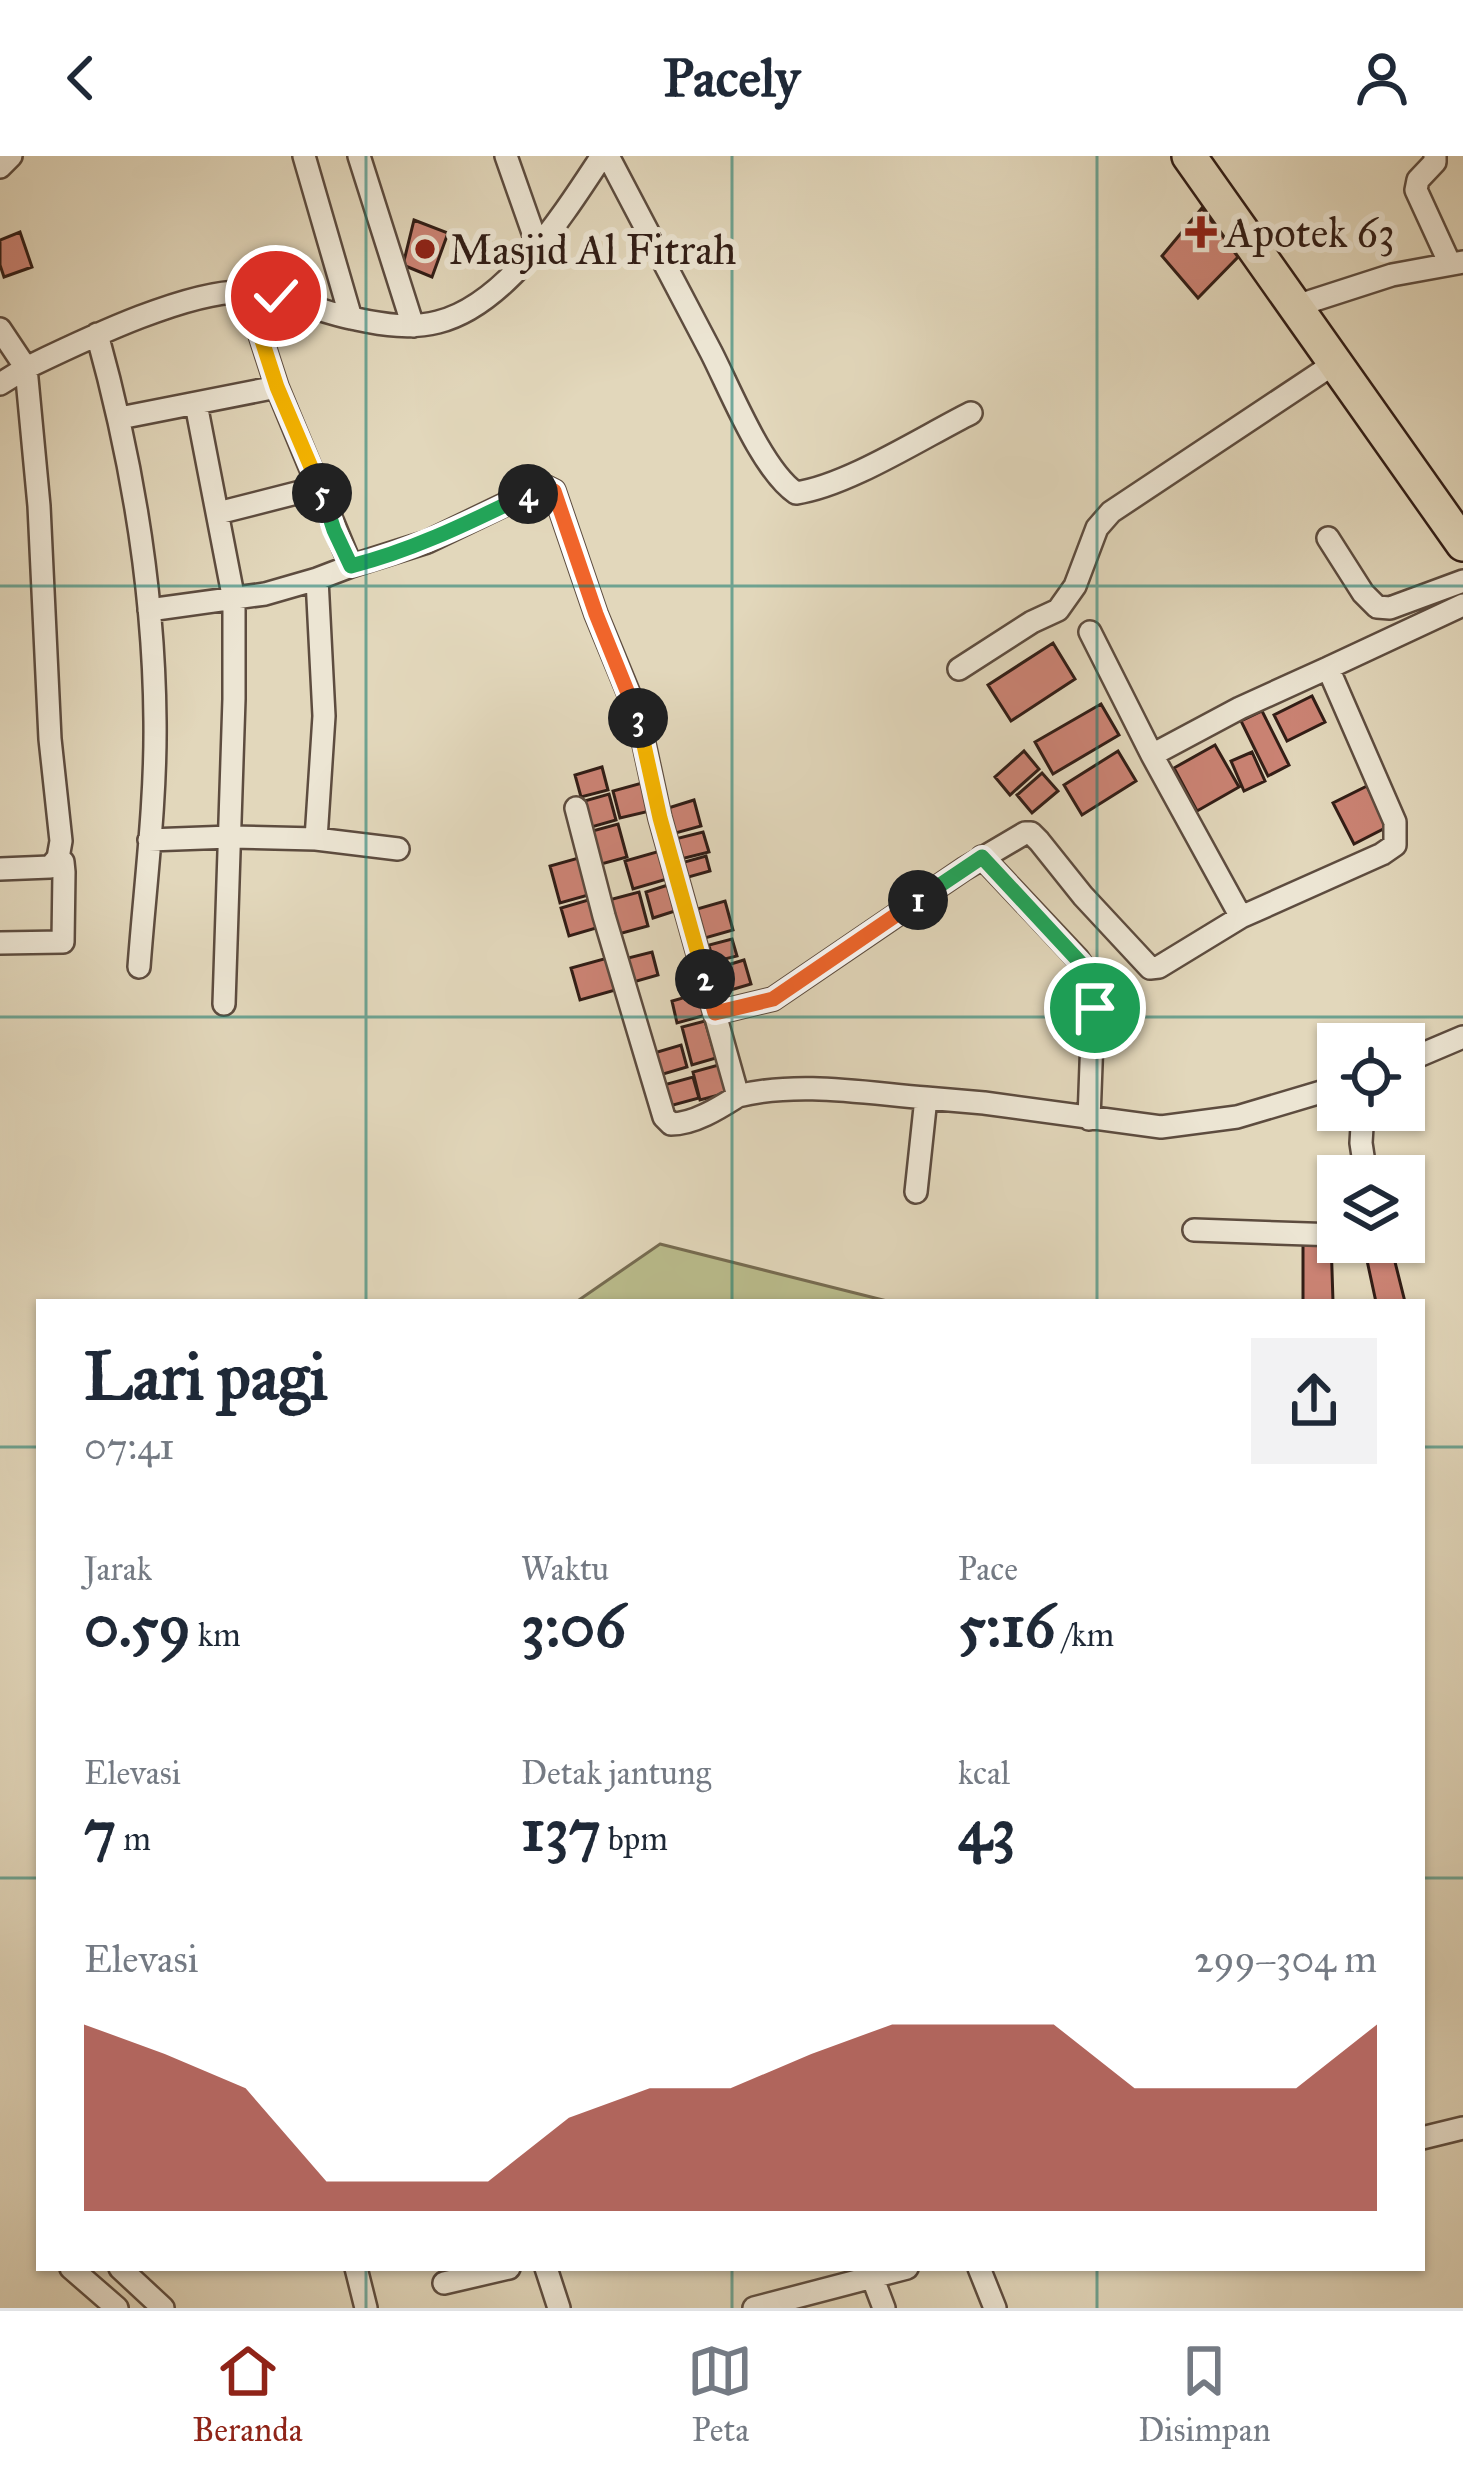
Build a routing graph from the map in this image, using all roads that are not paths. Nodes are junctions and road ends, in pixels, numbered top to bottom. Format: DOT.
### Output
graph roads {
  1 [pos="11,156"];
  2 [pos="304,156"];
  3 [pos="359,156"];
  4 [pos="506,156"];
  5 [pos="605,156"];
  6 [pos="1190,156"];
  7 [pos="1435,156"];
  8 [pos="0,166"];
  9 [pos="538,244"];
  10 [pos="1457,263"];
  11 [pos="246,291"];
  12 [pos="1296,307"];
  13 [pos="351,319"];
  14 [pos="413,326"];
  15 [pos="0,329"];
  16 [pos="97,334"];
  17 [pos="1335,363"];
  18 [pos="26,368"];
  19 [pos="0,385"];
  20 [pos="277,387"];
  21 [pos="196,404"];
  22 [pos="971,412"];
  23 [pos="120,418"];
  24 [pos="320,487"];
  25 [pos="218,513"];
  26 [pos="1328,538"];
  27 [pos="1461,538"];
  28 [pos="351,566"];
  29 [pos="317,580"];
  30 [pos="1463,581"];
  31 [pos="234,600"];
  32 [pos="1463,605"];
  33 [pos="149,610"];
  34 [pos="1090,632"];
  35 [pos="1328,668"];
  36 [pos="958,669"];
  37 [pos="1152,754"];
  38 [pos="576,808"];
  39 [pos="230,837"];
  40 [pos="316,839"];
  41 [pos="149,840"];
  42 [pos="398,849"];
  43 [pos="982,857"];
  44 [pos="58,858"];
  45 [pos="0,869"];
  46 [pos="1241,917"];
  47 [pos="0,943"];
  48 [pos="139,967"];
  49 [pos="224,1004"];
  50 [pos="715,1013"];
  51 [pos="1463,1037"];
  52 [pos="1425,1053"];
  53 [pos="1317,1094"];
  54 [pos="738,1096"];
  55 [pos="926,1098"];
  56 [pos="1089,1119"];
  57 [pos="916,1192"];
  58 [pos="1195,1230"];
  59 [pos="1317,1234"];
  60 [pos="1463,2128"];
  61 [pos="1425,2137"];
  62 [pos="74,2271"];
  63 [pos="123,2271"];
  64 [pos="357,2271"];
  65 [pos="497,2271"];
  66 [pos="547,2271"];
  67 [pos="897,2271"];
  68 [pos="980,2271"];
  69 [pos="873,2278"];
  70 [pos="444,2284"];
  71 [pos="764,2307"];
  72 [pos="117,2308"];
  73 [pos="164,2308"];
  74 [pos="366,2308"];
  75 [pos="559,2308"];
  76 [pos="884,2308"];
  77 [pos="995,2308"];
  1 -- 8 [label="street"];
  2 -- 13 [label="street"];
  3 -- 14 [label="street"];
  4 -- 9 [label="street"];
  5 -- 9 [label="street"];
  5 -- 22 [label="street"];
  6 -- 12 [label="highway"];
  7 -- 10 [label="street"];
  9 -- 14 [label="street"];
  10 -- 12 [label="street"];
  11 -- 13 [label="street"];
  11 -- 16 [label="street"];
  11 -- 20 [label="street"];
  12 -- 17 [label="highway"];
  13 -- 14 [label="street"];
  15 -- 18 [label="street"];
  16 -- 18 [label="street"];
  16 -- 23 [label="street"];
  17 -- 27 [label="highway"];
  17 -- 36 [label="street"];
  18 -- 19 [label="street"];
  18 -- 44 [label="street"];
  20 -- 21 [label="street"];
  20 -- 24 [label="street"];
  21 -- 23 [label="street"];
  21 -- 25 [label="street"];
  23 -- 33 [label="street"];
  24 -- 25 [label="street"];
  24 -- 28 [label="street"];
  25 -- 31 [label="street"];
  26 -- 30 [label="street"];
  28 -- 29 [label="street"];
  28 -- 50 [label="street"];
  29 -- 31 [label="street"];
  29 -- 40 [label="street"];
  31 -- 33 [label="street"];
  31 -- 39 [label="street"];
  32 -- 35 [label="street"];
  33 -- 41 [label="street"];
  34 -- 37 [label="street"];
  35 -- 37 [label="street"];
  35 -- 46 [label="street"];
  37 -- 46 [label="street"];
  38 -- 54 [label="street"];
  39 -- 40 [label="street"];
  39 -- 41 [label="street"];
  39 -- 49 [label="street"];
  40 -- 42 [label="street"];
  41 -- 48 [label="street"];
  43 -- 46 [label="street"];
  43 -- 50 [label="street"];
  43 -- 56 [label="street"];
  44 -- 45 [label="street"];
  44 -- 47 [label="street"];
  50 -- 54 [label="street"];
  51 -- 52 [label="street"];
  53 -- 56 [label="street"];
  54 -- 55 [label="street"];
  55 -- 56 [label="street"];
  55 -- 57 [label="street"];
  58 -- 59 [label="street"];
  60 -- 61 [label="street"];
  62 -- 72 [label="street"];
  63 -- 73 [label="street"];
  64 -- 74 [label="street"];
  65 -- 70 [label="street"];
  66 -- 75 [label="street"];
  67 -- 69 [label="street"];
  68 -- 77 [label="street"];
  69 -- 71 [label="street"];
  69 -- 76 [label="street"];
}
